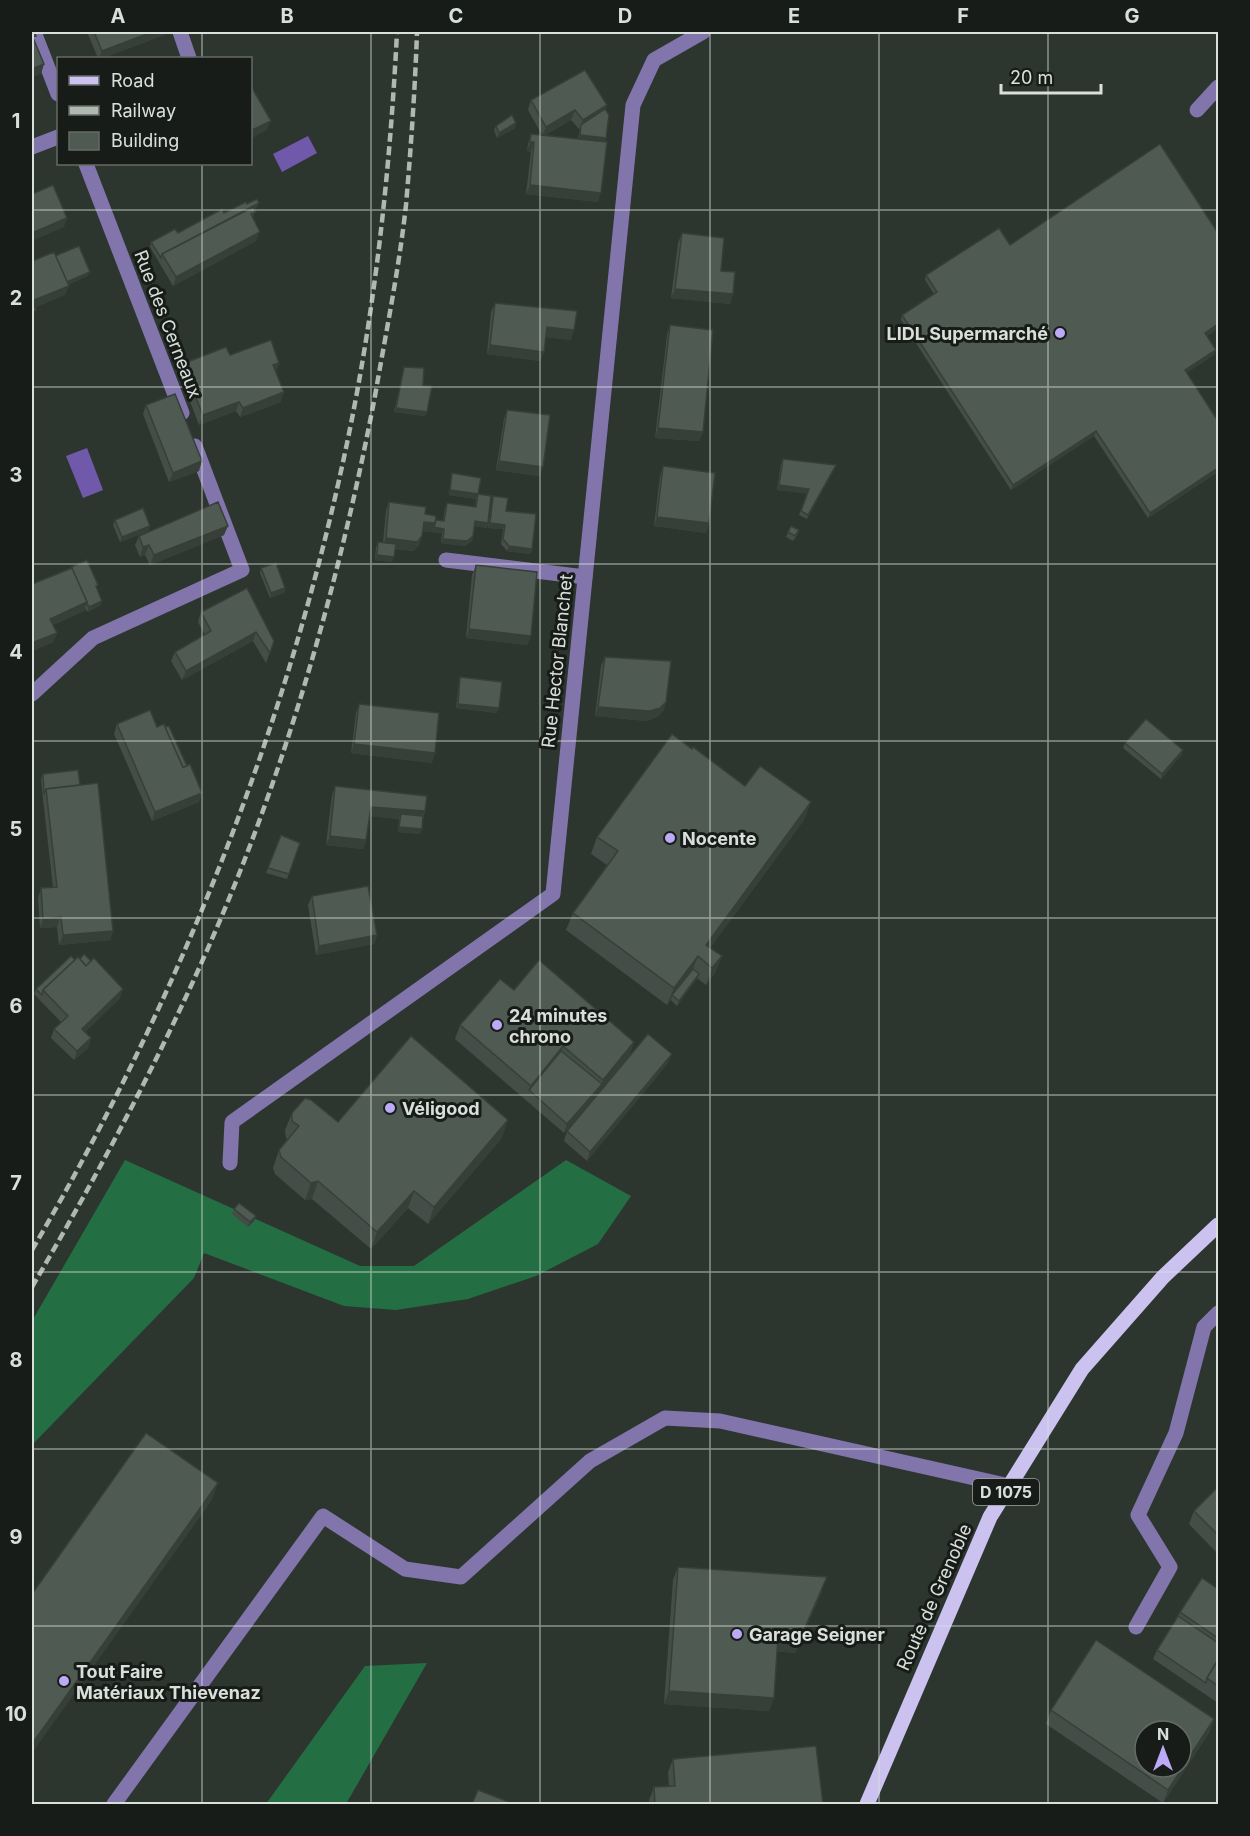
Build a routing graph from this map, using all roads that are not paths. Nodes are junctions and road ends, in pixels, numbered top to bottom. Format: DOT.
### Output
graph roads {
  1 [pos="34,32"];
  2 [pos="180,32"];
  3 [pos="703,32"];
  4 [pos="189,57"];
  5 [pos="1218,87"];
  6 [pos="57,91"];
  7 [pos="1197,110"];
  8 [pos="57,137"];
  9 [pos="32,147"];
  10 [pos="86,165"];
  11 [pos="446,560"];
  12 [pos="585,578"];
  13 [pos="32,694"];
  14 [pos="230,1163"];
  15 [pos="1218,1225"];
  16 [pos="1218,1313"];
  17 [pos="1010,1486"];
  18 [pos="1136,1627"];
  19 [pos="114,1804"];
  20 [pos="867,1804"];
  1 -- 6 [label="street"];
  2 -- 4 [label="street"];
  3 -- 12 [label="street, Rue Hector Blanchet"];
  5 -- 7 [label="street"];
  8 -- 9 [label="street"];
  10 -- 13 [label="street, Rue des Cerneaux"];
  11 -- 12 [label="street"];
  12 -- 14 [label="street, Rue Hector Blanchet"];
  15 -- 17 [label="main road, Route de Grenoble / D 1075"];
  16 -- 18 [label="street"];
  17 -- 19 [label="street"];
  17 -- 20 [label="main road, Route de Grenoble / D 1075"];
}
